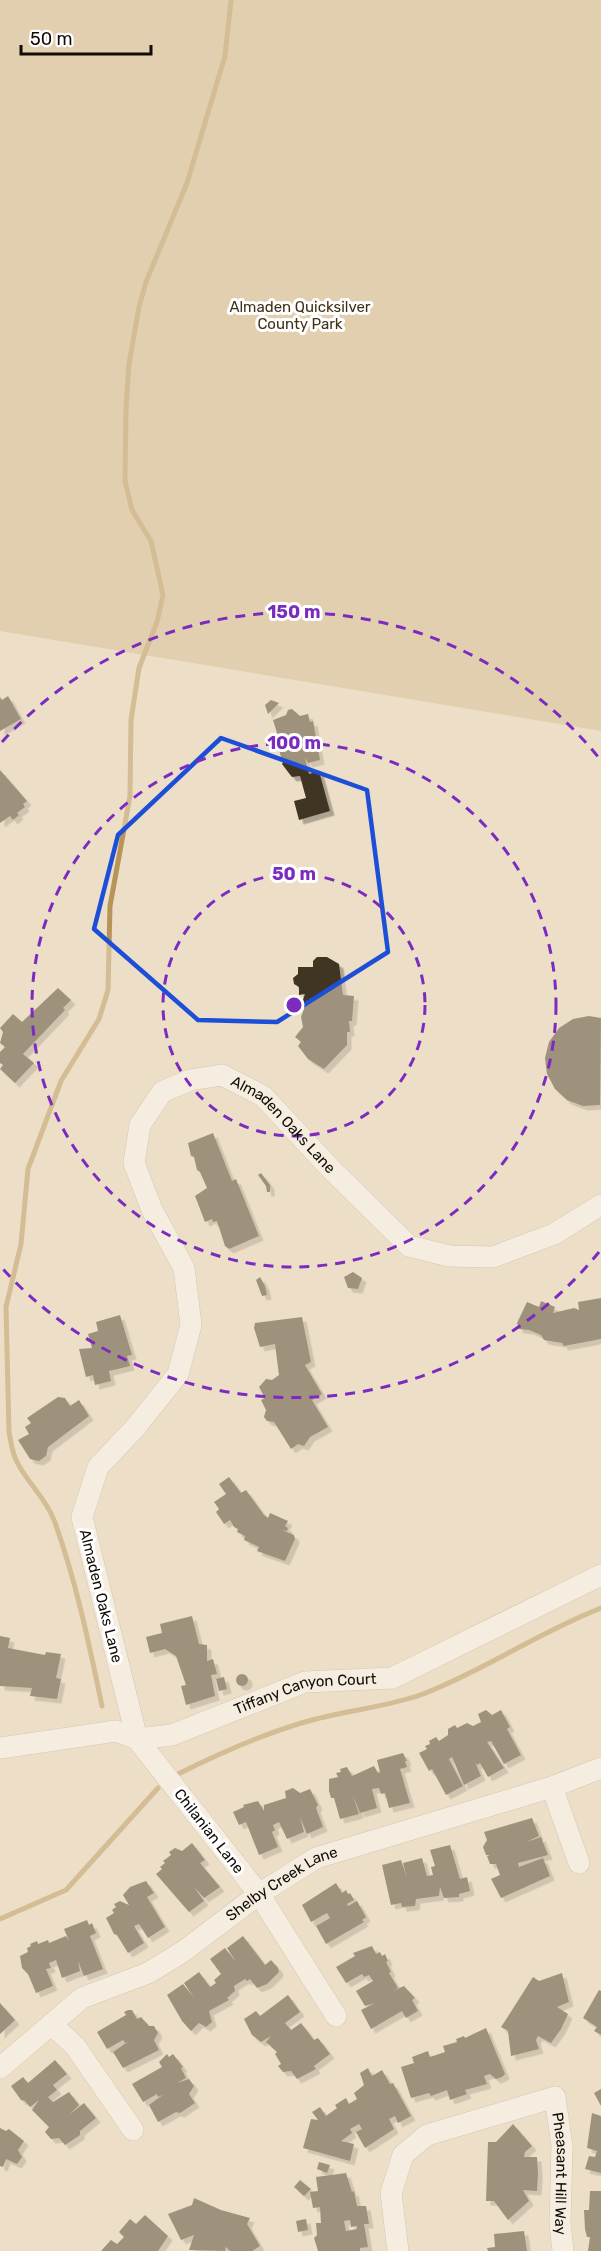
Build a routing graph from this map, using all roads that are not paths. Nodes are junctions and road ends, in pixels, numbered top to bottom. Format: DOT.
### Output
graph roads {
  1 [pos="601,1204"];
  2 [pos="601,1575"];
  3 [pos="137,1739"];
  4 [pos="0,1748"];
  5 [pos="601,1768"];
  6 [pos="552,1787"];
  7 [pos="579,1863"];
  8 [pos="259,1894"];
  9 [pos="336,2016"];
  10 [pos="52,2025"];
  11 [pos="0,2068"];
  12 [pos="133,2130"];
  13 [pos="398,2251"];
  14 [pos="563,2251"];
  1 -- 3 [label="street, Almaden Oaks Lane"];
  2 -- 3 [label="street, Tiffany Canyon Court"];
  3 -- 4 [label="street"];
  3 -- 8 [label="street, Chilanian Lane"];
  5 -- 6 [label="street, Shelby Creek Lane"];
  6 -- 7 [label="street"];
  6 -- 8 [label="street, Shelby Creek Lane"];
  8 -- 9 [label="street, Chilanian Lane"];
  8 -- 10 [label="street, Shelby Creek Lane"];
  10 -- 11 [label="street, Shelby Creek Lane"];
  10 -- 12 [label="street"];
  13 -- 14 [label="street, Pheasant Hill Way"];
}
